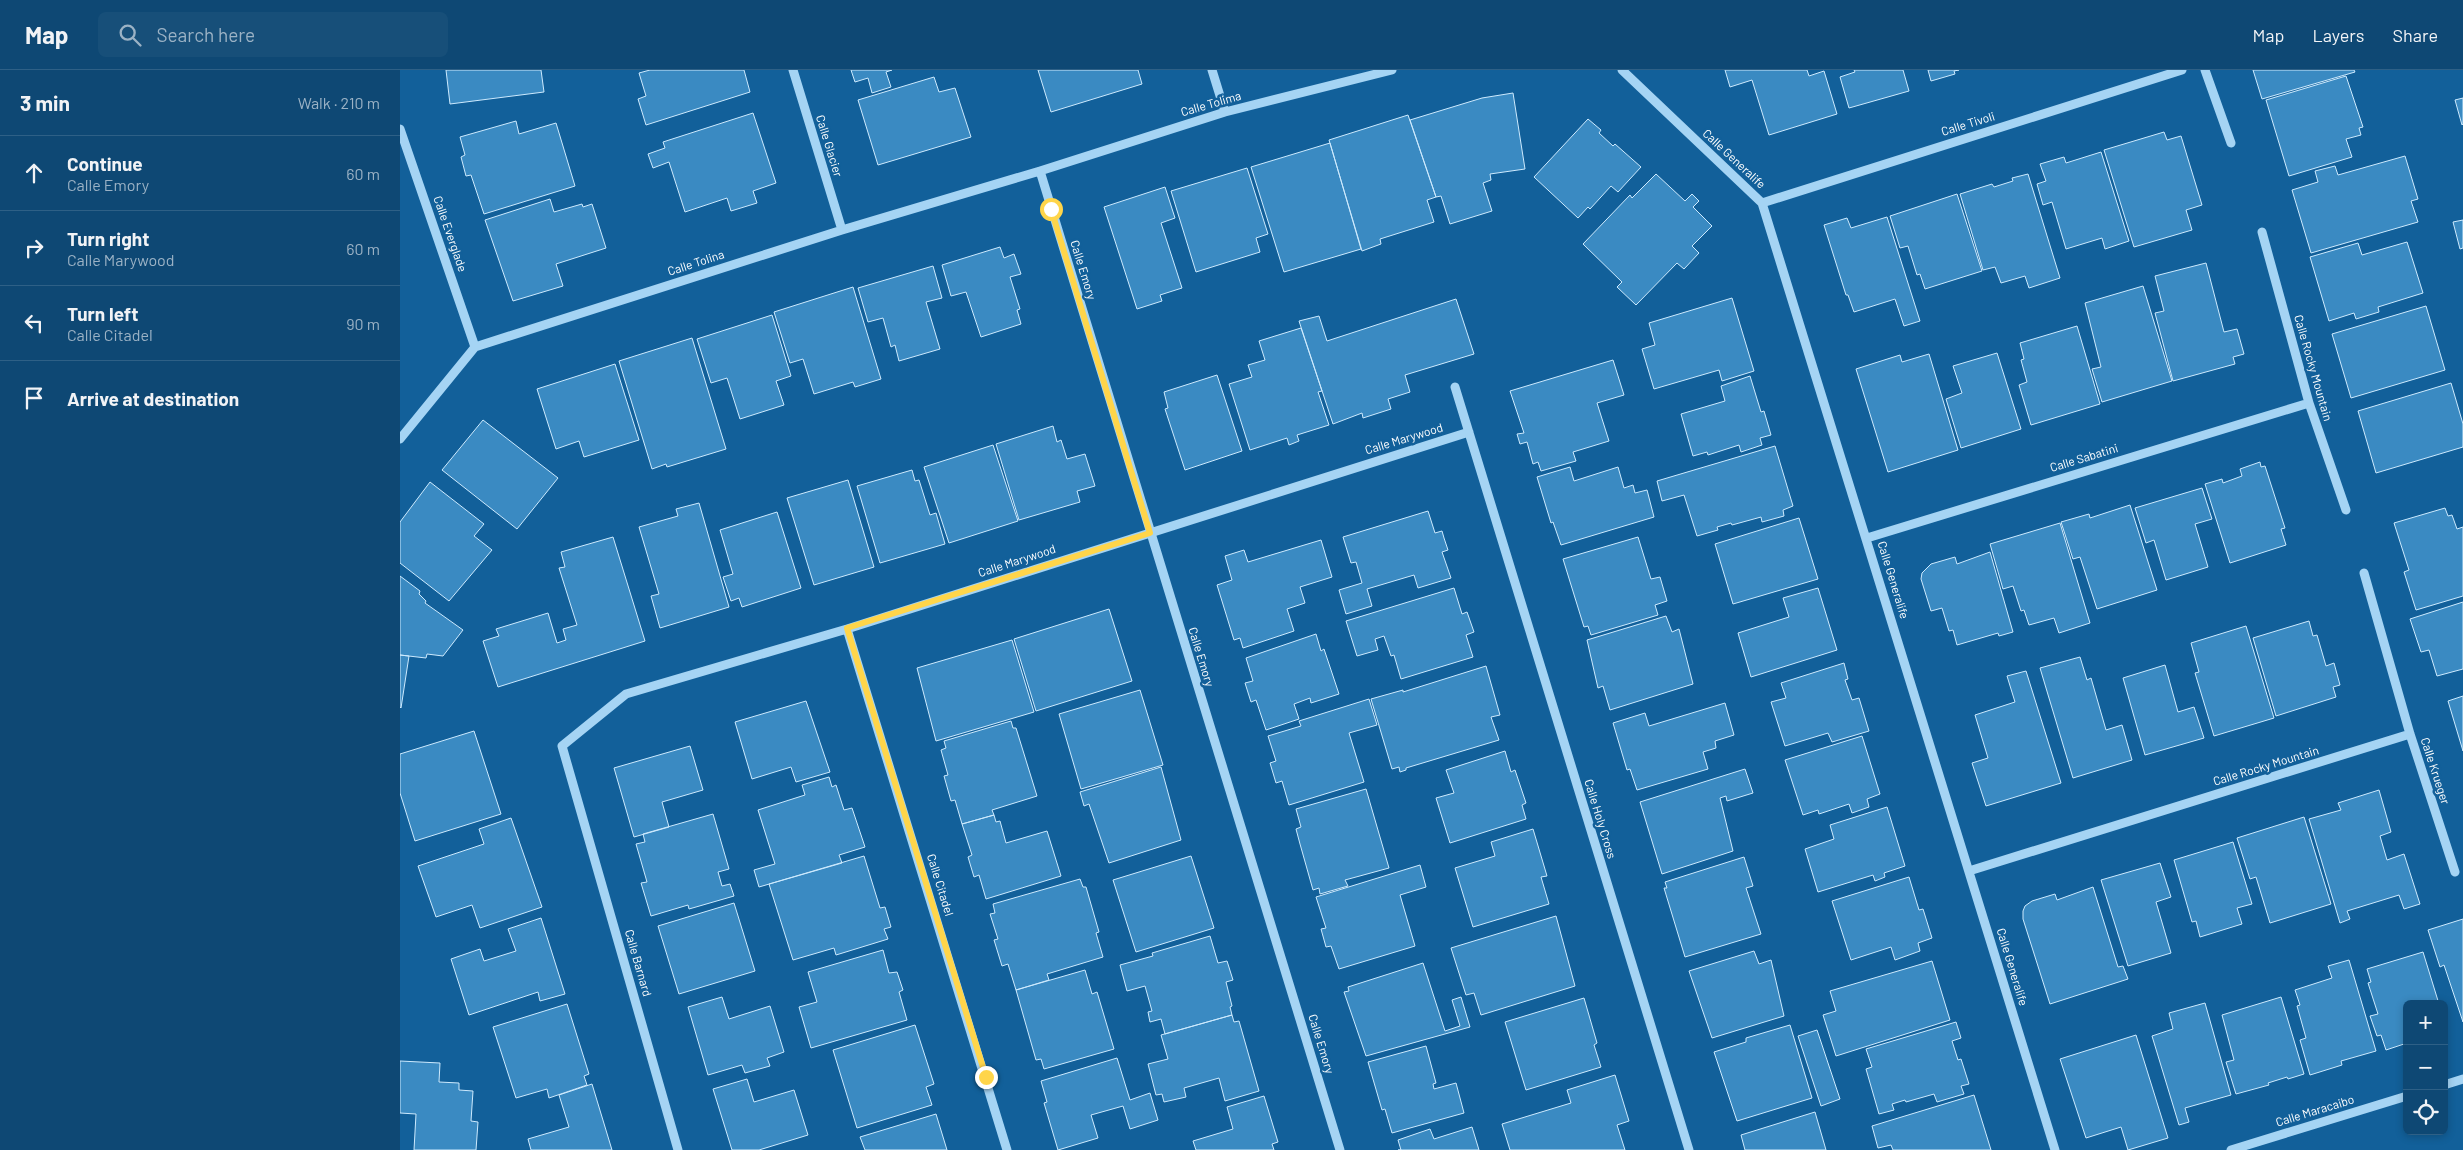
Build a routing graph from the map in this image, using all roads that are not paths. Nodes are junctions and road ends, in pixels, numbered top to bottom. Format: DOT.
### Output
graph roads {
  1 [pos="793,70"];
  2 [pos="1212,70"];
  3 [pos="1392,70"];
  4 [pos="1622,70"];
  5 [pos="2182,70"];
  6 [pos="2205,70"];
  7 [pos="1225,112"];
  8 [pos="400,129"];
  9 [pos="2231,142"];
  10 [pos="1040,171"];
  11 [pos="1762,203"];
  12 [pos="842,230"];
  13 [pos="2262,232"];
  14 [pos="475,347"];
  15 [pos="1455,387"];
  16 [pos="2309,403"];
  17 [pos="1469,432"];
  18 [pos="400,439"];
  19 [pos="2346,510"];
  20 [pos="1150,533"];
  21 [pos="1867,538"];
  22 [pos="2364,573"];
  23 [pos="847,628"];
  24 [pos="2410,734"];
  25 [pos="573,784"];
  26 [pos="1969,871"];
  27 [pos="2455,872"];
  28 [pos="2463,1079"];
  29 [pos="2448,1084"];
  30 [pos="2403,1097"];
  31 [pos="678,1150"];
  32 [pos="1007,1150"];
  33 [pos="1340,1150"];
  34 [pos="1689,1150"];
  35 [pos="2056,1150"];
  36 [pos="2231,1150"];
  1 -- 12 [label="street, Calle Glacier"];
  2 -- 7 [label="street"];
  3 -- 7 [label="street, Calle Tolima"];
  4 -- 11 [label="street, Calle Generalife"];
  5 -- 11 [label="street, Calle Tivoli"];
  6 -- 9 [label="street"];
  7 -- 10 [label="street, Calle Tolima"];
  8 -- 14 [label="street, Calle Everglade"];
  10 -- 12 [label="street, Calle Tolina"];
  10 -- 20 [label="street, Calle Emory"];
  11 -- 21 [label="street, Calle Generalife"];
  12 -- 14 [label="street, Calle Tolina"];
  13 -- 16 [label="street, Calle Rocky Mountain"];
  14 -- 18 [label="street"];
  15 -- 17 [label="street"];
  16 -- 19 [label="street, Calle Rocky Mountain"];
  16 -- 21 [label="street, Calle Sabatini"];
  17 -- 20 [label="street, Calle Marywood"];
  17 -- 34 [label="street, Calle Holy Cross"];
  20 -- 23 [label="street, Calle Marywood"];
  20 -- 33 [label="street, Calle Emory"];
  21 -- 26 [label="street, Calle Generalife"];
  22 -- 24 [label="street"];
  23 -- 25 [label="street, Calle Marywood"];
  23 -- 32 [label="street, Calle Citadel"];
  24 -- 26 [label="street, Calle Rocky Mountain"];
  24 -- 27 [label="street, Calle Krueger"];
  25 -- 31 [label="street, Calle Barnard"];
  26 -- 35 [label="street, Calle Generalife"];
  28 -- 29 [label="street"];
  30 -- 36 [label="street, Calle Maracaibo"];
}
